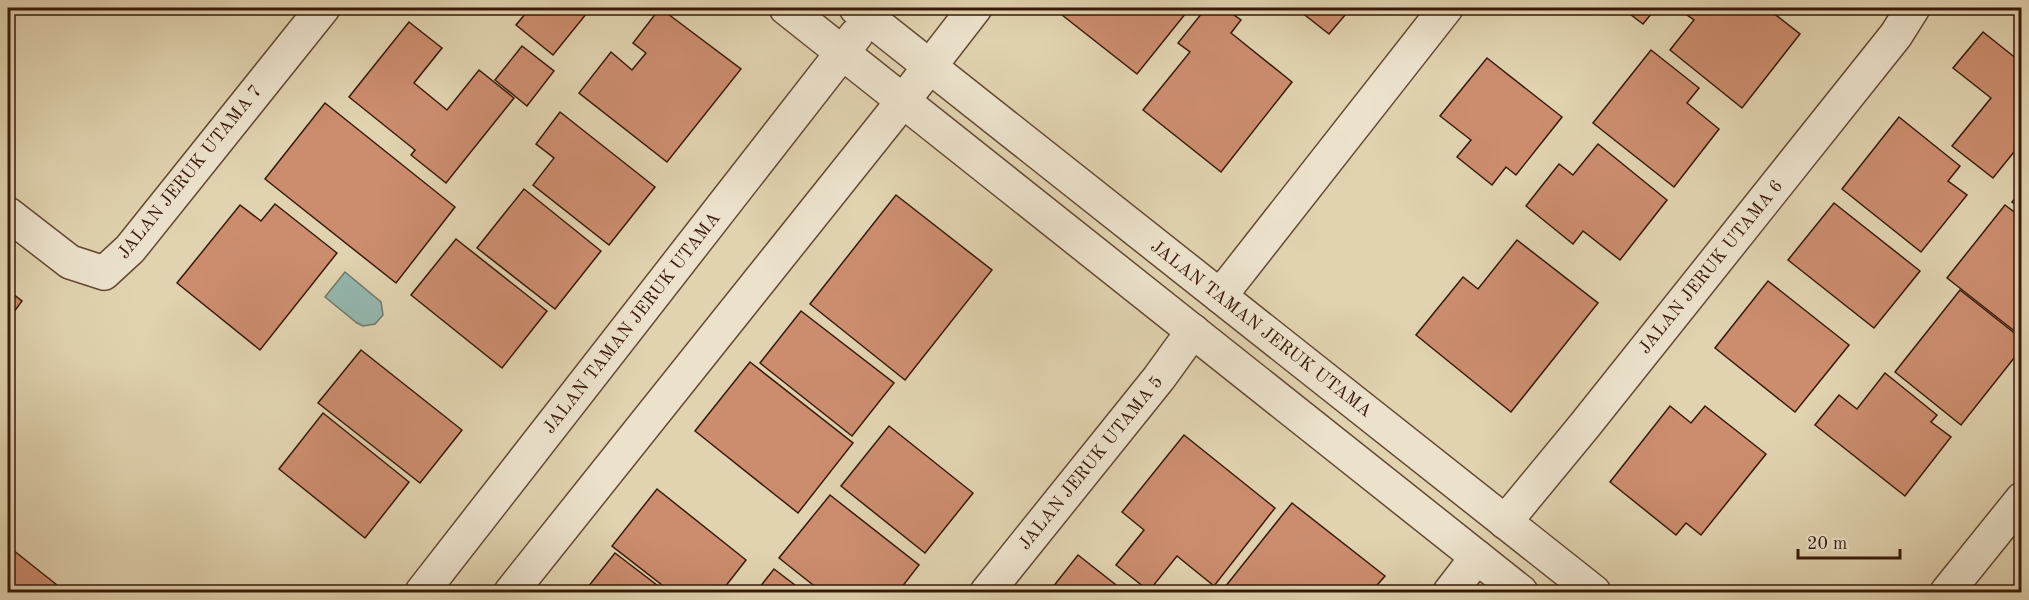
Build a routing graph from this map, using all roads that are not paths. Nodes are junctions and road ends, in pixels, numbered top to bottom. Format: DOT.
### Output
graph roads {
  1 [pos="323,8"];
  2 [pos="786,8"];
  3 [pos="975,8"];
  4 [pos="1446,8"];
  5 [pos="1913,8"];
  6 [pos="867,11"];
  7 [pos="842,53"];
  8 [pos="929,65"];
  9 [pos="903,101"];
  10 [pos="8,214"];
  11 [pos="1220,296"];
  12 [pos="1192,331"];
  13 [pos="2022,499"];
  14 [pos="1505,522"];
  15 [pos="1477,557"];
  16 [pos="422,592"];
  17 [pos="511,592"];
  18 [pos="987,592"];
  19 [pos="1450,592"];
  20 [pos="1521,592"];
  21 [pos="1594,592"];
  22 [pos="1947,592"];
  1 -- 10 [label="street, JALAN JERUK UTAMA 7"];
  2 -- 7 [label="street"];
  3 -- 8 [label="street"];
  4 -- 11 [label="street"];
  5 -- 14 [label="street, JALAN JERUK UTAMA 6"];
  6 -- 7 [label="street, JALAN TAMAN JERUK UTAMA"];
  6 -- 8 [label="street, JALAN TAMAN JERUK UTAMA"];
  7 -- 9 [label="street"];
  7 -- 16 [label="street, JALAN TAMAN JERUK UTAMA"];
  8 -- 9 [label="street"];
  8 -- 11 [label="street, JALAN TAMAN JERUK UTAMA"];
  9 -- 12 [label="street"];
  9 -- 17 [label="street"];
  11 -- 14 [label="street, JALAN TAMAN JERUK UTAMA"];
  12 -- 15 [label="street"];
  12 -- 18 [label="street, JALAN JERUK UTAMA 5"];
  13 -- 22 [label="street"];
  14 -- 21 [label="street, JALAN TAMAN JERUK UTAMA"];
  15 -- 19 [label="street"];
  15 -- 20 [label="street"];
}
